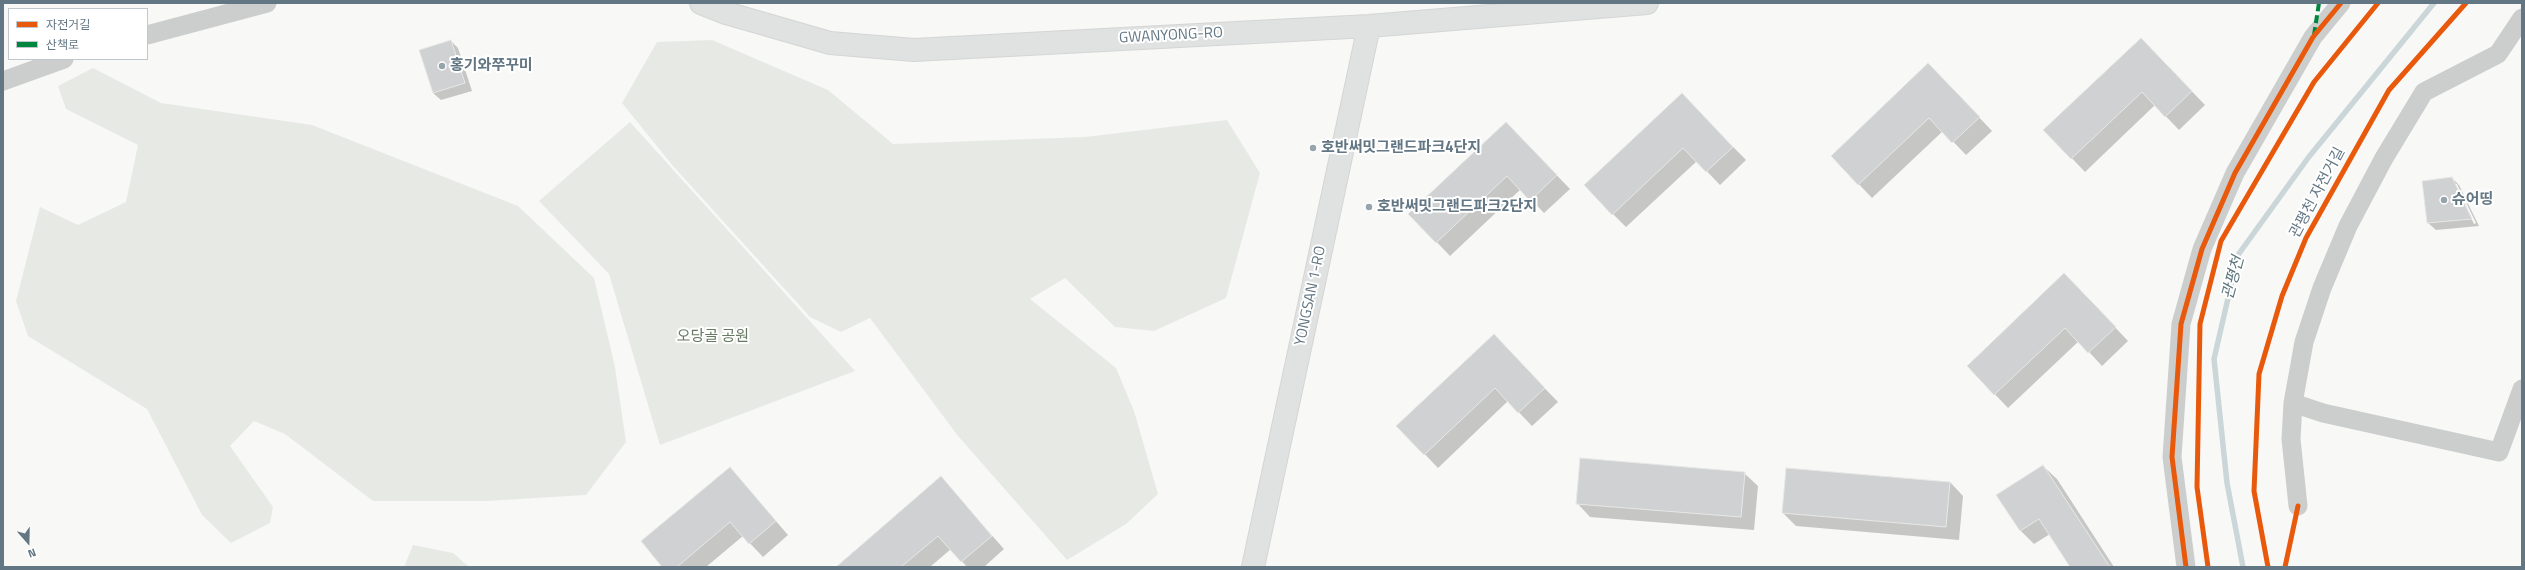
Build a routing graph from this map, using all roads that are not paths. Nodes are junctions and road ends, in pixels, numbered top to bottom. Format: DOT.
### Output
graph roads {
  1 [pos="267,3"];
  2 [pos="701,3"];
  3 [pos="1647,3"];
  4 [pos="2341,3"];
  5 [pos="2522,18"];
  6 [pos="1369,26"];
  7 [pos="148,35"];
  8 [pos="61,60"];
  9 [pos="3,81"];
  10 [pos="2522,389"];
  11 [pos="2293,403"];
  12 [pos="2298,506"];
  13 [pos="1253,567"];
  14 [pos="2186,567"];
  1 -- 7 [label="street"];
  2 -- 6 [label="main road, GWANYONG-RO"];
  3 -- 6 [label="main road, GWANYONG-RO"];
  4 -- 14 [label="street"];
  5 -- 11 [label="street"];
  6 -- 13 [label="main road, YONGSAN 1-RO"];
  8 -- 9 [label="street"];
  10 -- 11 [label="street"];
  11 -- 12 [label="street"];
}
